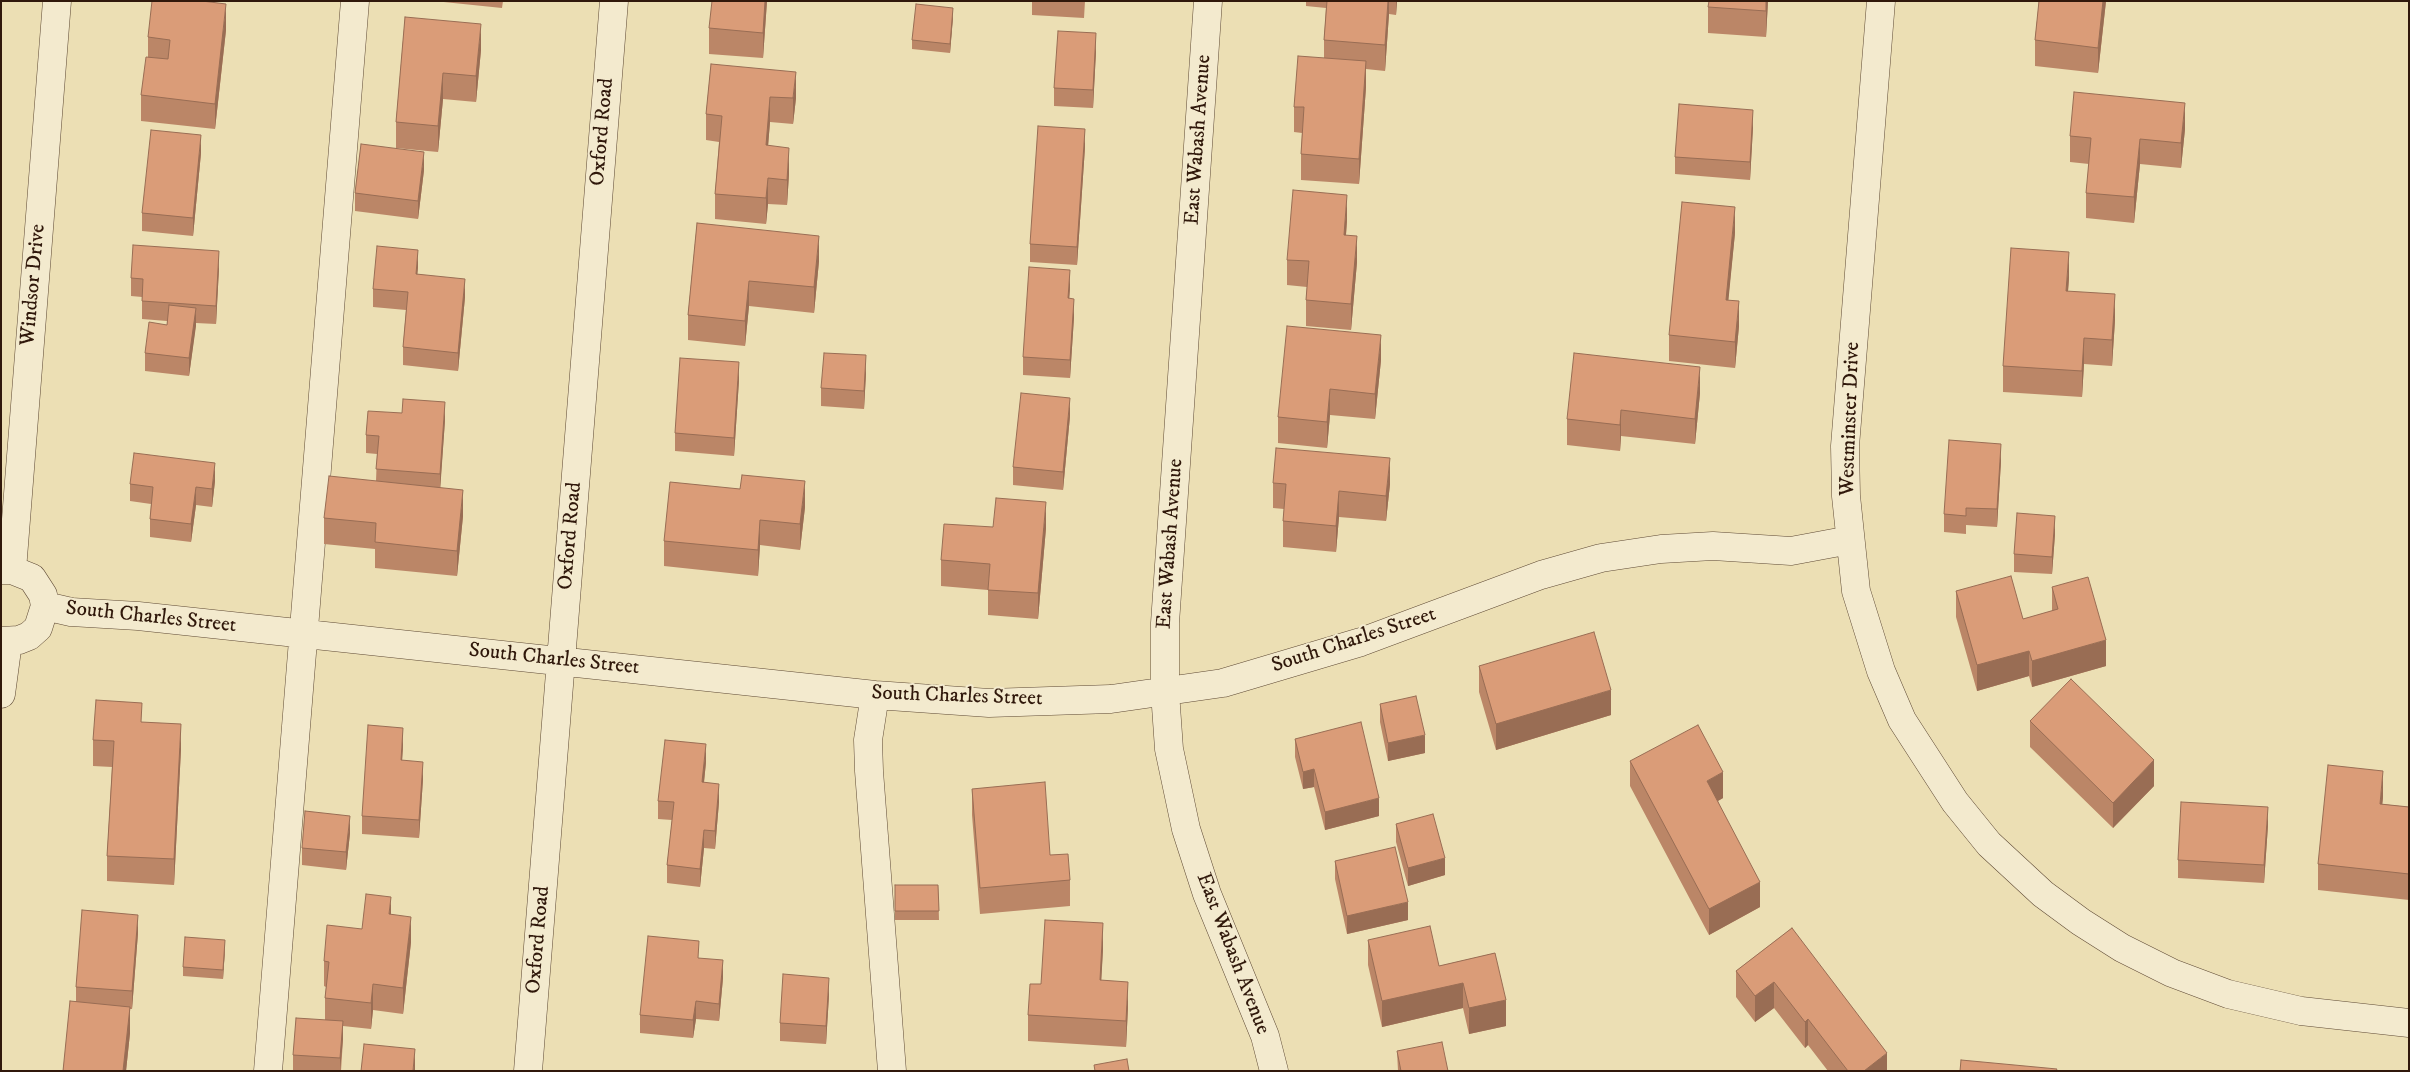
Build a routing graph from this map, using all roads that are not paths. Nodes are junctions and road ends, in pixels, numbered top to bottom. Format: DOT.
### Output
graph roads {
  1 [pos="57,1"];
  2 [pos="355,1"];
  3 [pos="614,1"];
  4 [pos="1208,1"];
  5 [pos="1881,1"];
  6 [pos="1850,540"];
  7 [pos="7,570"];
  8 [pos="45,606"];
  9 [pos="304,634"];
  10 [pos="4,642"];
  11 [pos="560,661"];
  12 [pos="1165,692"];
  13 [pos="1,694"];
  14 [pos="875,696"];
  15 [pos="2409,1022"];
  16 [pos="268,1071"];
  17 [pos="528,1071"];
  18 [pos="892,1071"];
  19 [pos="1274,1071"];
  1 -- 7 [label="street, Windsor Drive"];
  2 -- 9 [label="street"];
  3 -- 11 [label="street, Oxford Road"];
  4 -- 12 [label="street, East Wabash Avenue"];
  5 -- 6 [label="street, Westminster Drive"];
  6 -- 12 [label="street, South Charles Street"];
  6 -- 15 [label="street, Westminster Drive"];
  7 -- 8 [label="street"];
  8 -- 9 [label="street, South Charles Street"];
  8 -- 10 [label="street"];
  9 -- 11 [label="street, South Charles Street"];
  9 -- 16 [label="street"];
  10 -- 13 [label="street"];
  11 -- 14 [label="street, South Charles Street"];
  11 -- 17 [label="street, Oxford Road"];
  12 -- 14 [label="street, South Charles Street"];
  12 -- 19 [label="street, East Wabash Avenue"];
  14 -- 18 [label="street"];
}
